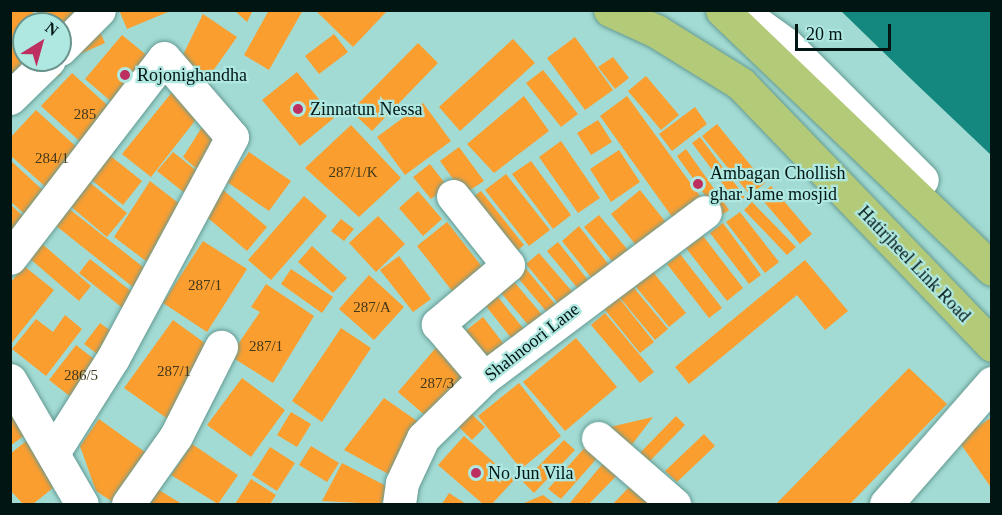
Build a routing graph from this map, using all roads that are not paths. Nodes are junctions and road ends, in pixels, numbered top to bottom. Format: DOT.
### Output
graph roads {
  1 [pos="99,10"];
  2 [pos="610,10"];
  3 [pos="722,10"];
  4 [pos="739,10"];
  5 [pos="72,37"];
  6 [pos="37,72"];
  7 [pos="10,98"];
  8 [pos="453,196"];
  9 [pos="705,212"];
  10 [pos="992,249"];
  11 [pos="10,258"];
  12 [pos="992,269"];
  13 [pos="992,345"];
  14 [pos="221,347"];
  15 [pos="484,378"];
  16 [pos="10,380"];
  17 [pos="992,383"];
  18 [pos="598,438"];
  19 [pos="53,453"];
  20 [pos="82,504"];
  21 [pos="128,504"];
  22 [pos="399,504"];
  23 [pos="674,504"];
  24 [pos="886,504"];
  1 -- 5 [label="street"];
  2 -- 13 [label="main road, Hatirjheel Link Road"];
  3 -- 12 [label="main road"];
  4 -- 10 [label="street"];
  6 -- 7 [label="street"];
  8 -- 15 [label="street"];
  9 -- 15 [label="street, Shahnoori Lane"];
  11 -- 19 [label="street"];
  14 -- 21 [label="street"];
  15 -- 22 [label="street, Shahnoori Lane"];
  16 -- 19 [label="street"];
  17 -- 24 [label="street"];
  18 -- 23 [label="street"];
  19 -- 20 [label="street"];
}
